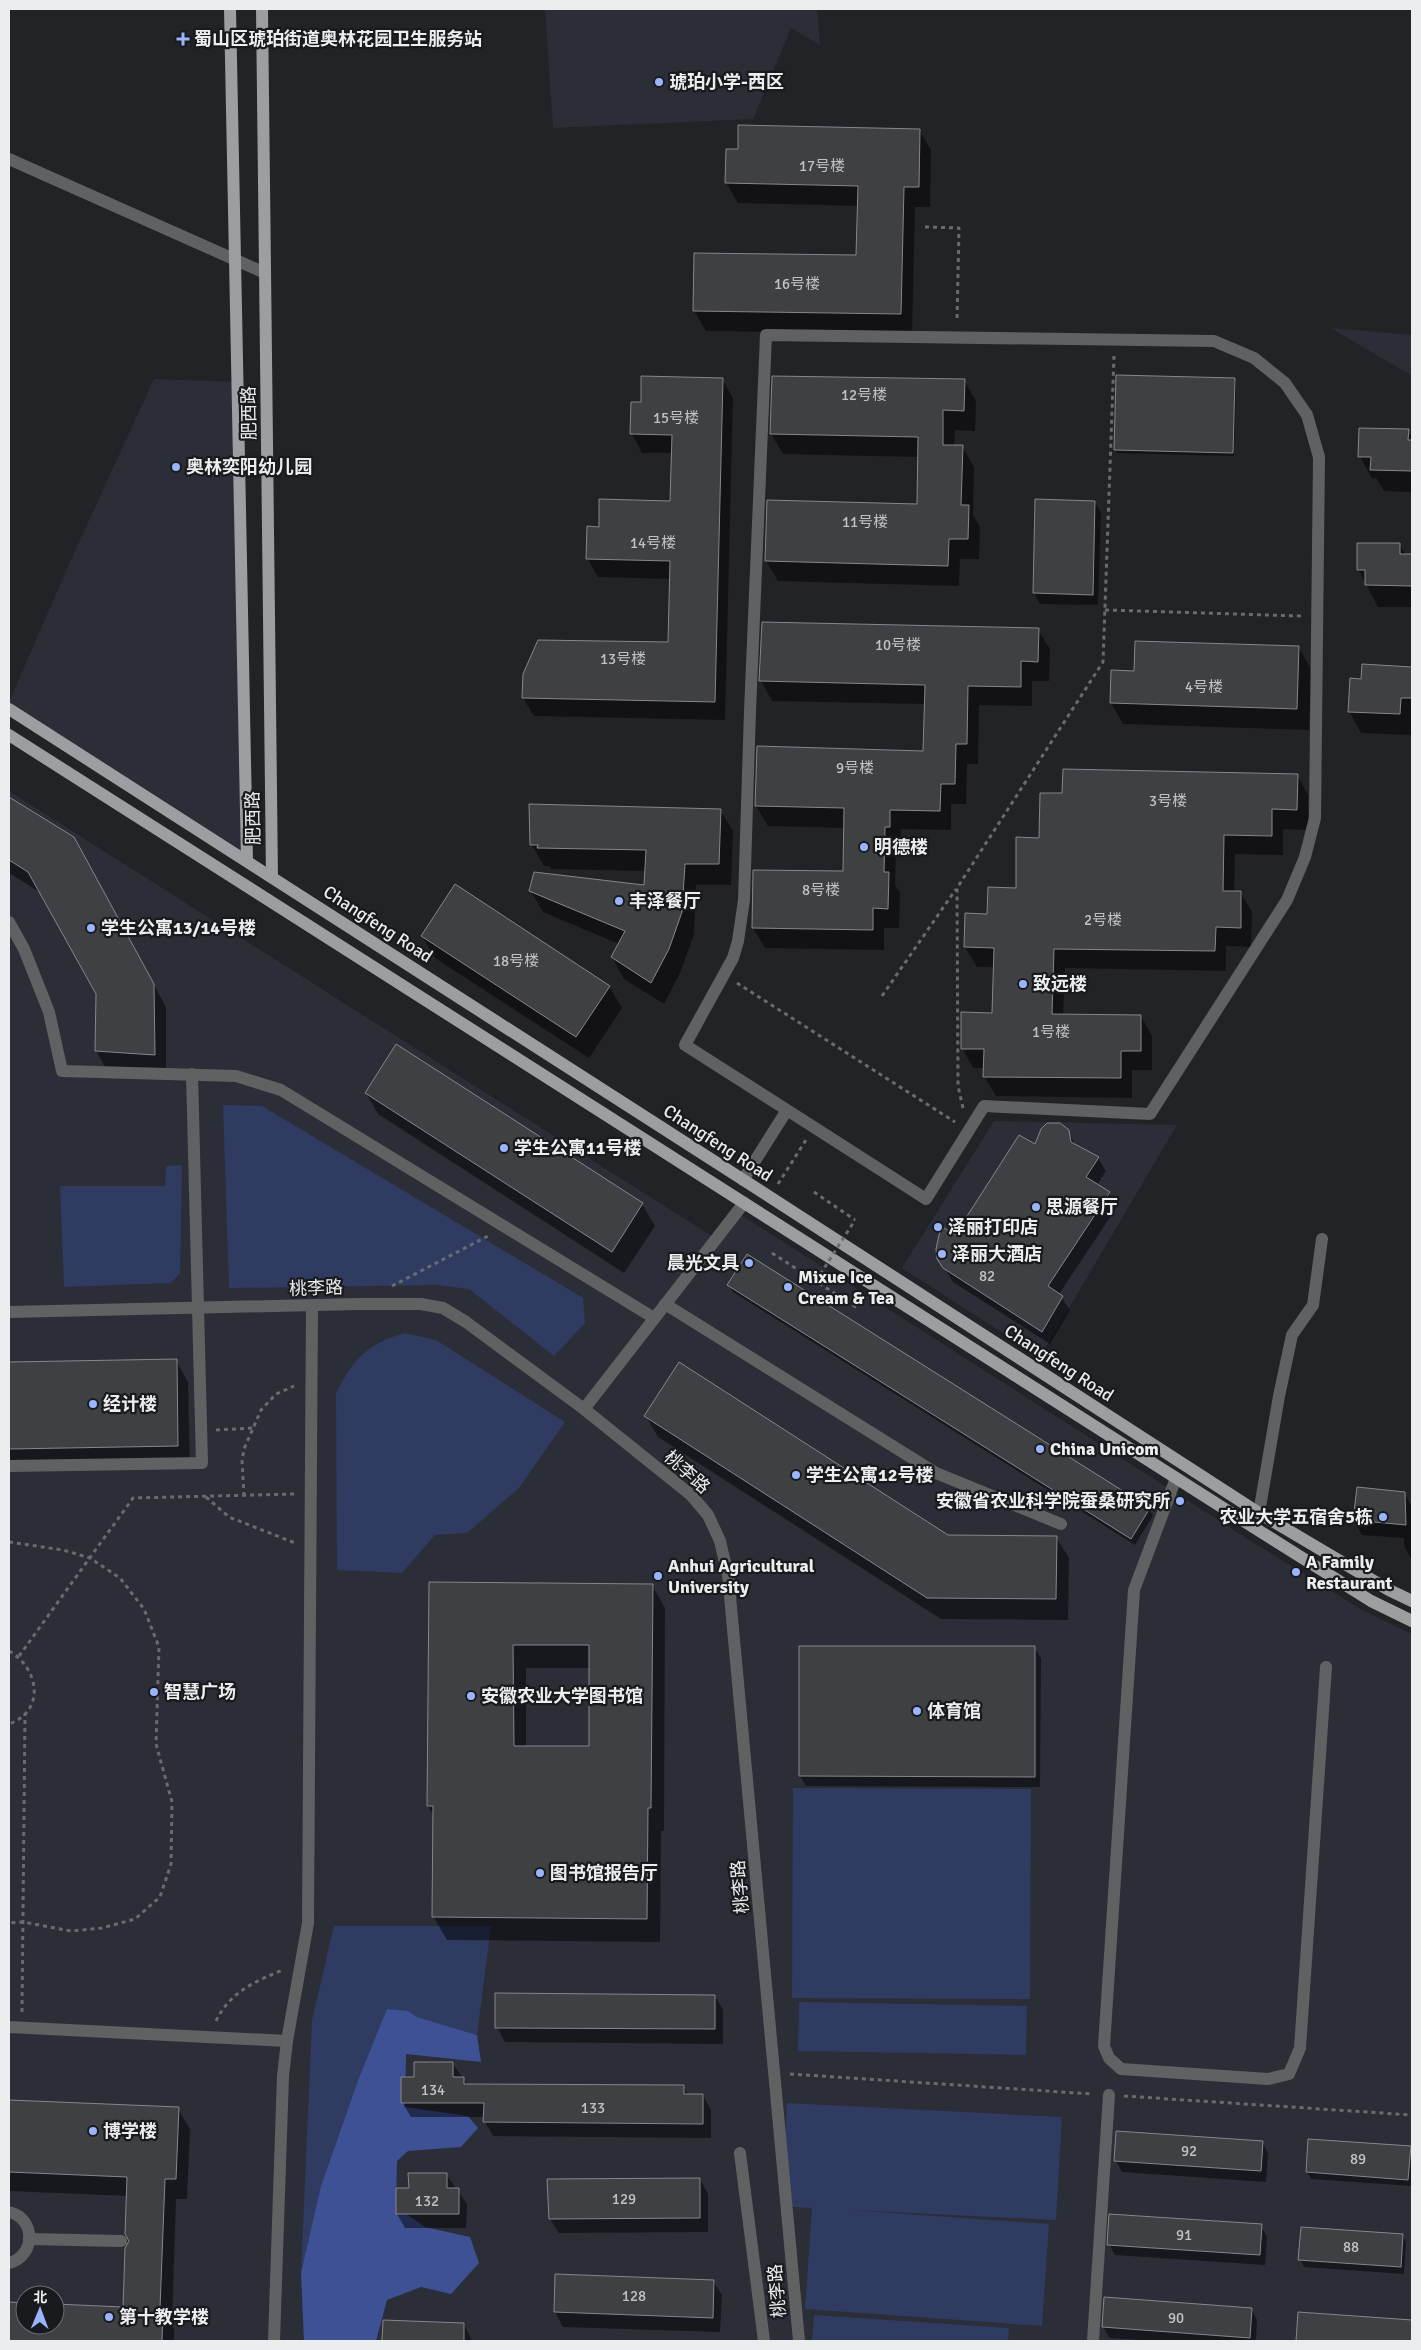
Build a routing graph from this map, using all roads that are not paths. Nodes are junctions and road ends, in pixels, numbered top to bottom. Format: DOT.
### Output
graph roads {
  1 [pos="230,9"];
  2 [pos="262,9"];
  3 [pos="9,160"];
  4 [pos="235,260"];
  5 [pos="265,272"];
  6 [pos="9,709"];
  7 [pos="9,735"];
  8 [pos="247,861"];
  9 [pos="272,877"];
  10 [pos="9,922"];
  11 [pos="192,1074"];
  12 [pos="787,1110"];
  13 [pos="743,1180"];
  14 [pos="744,1203"];
  15 [pos="1322,1239"];
  16 [pos="664,1304"];
  17 [pos="312,1306"];
  18 [pos="197,1308"];
  19 [pos="9,1312"];
  20 [pos="654,1318"];
  21 [pos="584,1408"];
  22 [pos="9,1466"];
  23 [pos="1176,1478"];
  24 [pos="1259,1514"];
  25 [pos="1061,1524"];
  26 [pos="1412,1601"];
  27 [pos="1412,1621"];
  28 [pos="1326,1668"];
  29 [pos="15,2027"];
  30 [pos="287,2041"];
  31 [pos="1109,2095"];
  32 [pos="740,2153"];
  33 [pos="9,2212"];
  34 [pos="29,2238"];
  35 [pos="121,2241"];
  36 [pos="9,2263"];
  37 [pos="274,2341"];
  38 [pos="764,2341"];
  39 [pos="799,2341"];
  40 [pos="1093,2341"];
  1 -- 4 [label="main road, 肥西路"];
  2 -- 5 [label="main road, 肥西路"];
  3 -- 4 [label="street"];
  4 -- 5 [label="street"];
  4 -- 8 [label="main road, 肥西路"];
  5 -- 9 [label="main road, 肥西路"];
  6 -- 8 [label="main road, Changfeng Road"];
  7 -- 14 [label="main road, Changfeng Road"];
  8 -- 9 [label="main road, Changfeng Road"];
  9 -- 13 [label="main road, Changfeng Road"];
  10 -- 11 [label="street"];
  11 -- 18 [label="street"];
  11 -- 20 [label="street"];
  12 -- 12 [label="street"];
  12 -- 13 [label="street"];
  13 -- 24 [label="main road, Changfeng Road"];
  14 -- 16 [label="street"];
  14 -- 23 [label="main road, Changfeng Road"];
  15 -- 24 [label="street"];
  16 -- 20 [label="street"];
  16 -- 25 [label="street"];
  17 -- 18 [label="street, 桃李路"];
  17 -- 21 [label="street, 桃李路"];
  17 -- 30 [label="street"];
  18 -- 19 [label="street, 桃李路"];
  18 -- 22 [label="street"];
  20 -- 21 [label="street"];
  21 -- 39 [label="street, 桃李路"];
  23 -- 27 [label="main road, Changfeng Road"];
  23 -- 28 [label="street"];
  24 -- 26 [label="main road, Changfeng Road"];
  29 -- 30 [label="street"];
  30 -- 37 [label="street"];
  31 -- 40 [label="street"];
  32 -- 38 [label="street"];
  33 -- 34 [label="street"];
  34 -- 35 [label="street"];
  34 -- 36 [label="street"];
}
